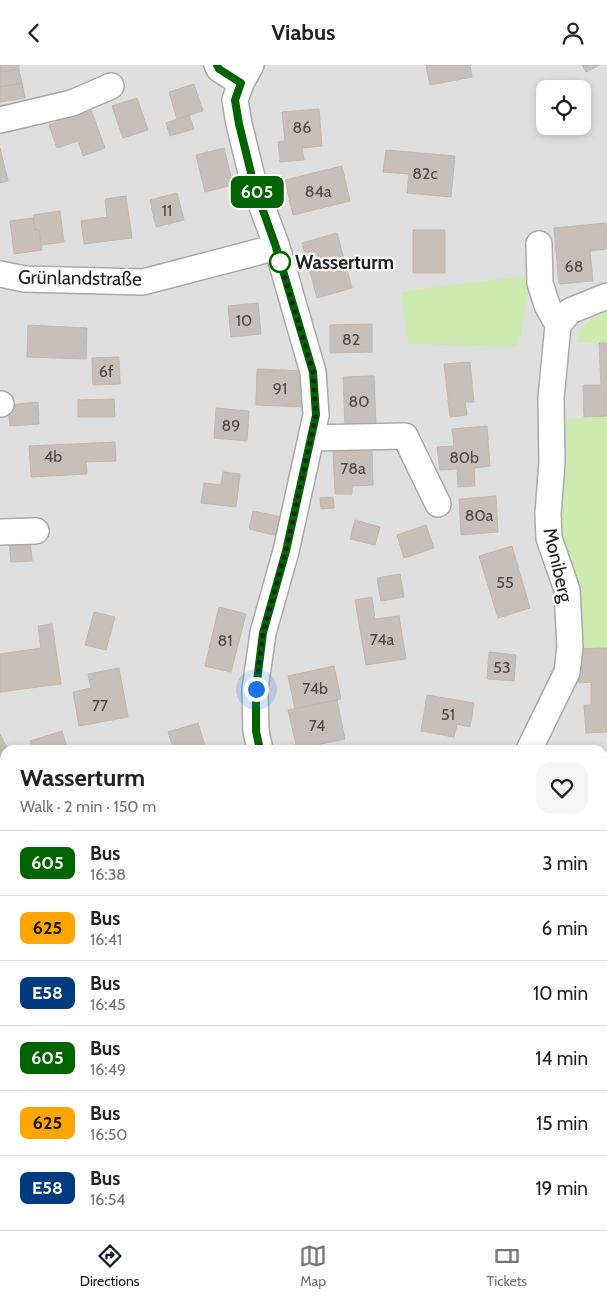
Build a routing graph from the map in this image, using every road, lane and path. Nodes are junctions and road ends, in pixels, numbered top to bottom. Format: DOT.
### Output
graph roads {
  1 [pos="217,65"];
  2 [pos="246,74"];
  3 [pos="111,86"];
  4 [pos="0,120"];
  5 [pos="539,244"];
  6 [pos="276,247"];
  7 [pos="0,274"];
  8 [pos="607,296"];
  9 [pos="558,325"];
  10 [pos="311,438"];
  11 [pos="438,504"];
  12 [pos="36,531"];
  13 [pos="0,532"];
  14 [pos="259,745"];
  15 [pos="531,745"];
  1 -- 2 [label="street"];
  2 -- 6 [label="street"];
  3 -- 4 [label="street"];
  5 -- 9 [label="street"];
  6 -- 7 [label="street, Grünlandstraße"];
  6 -- 10 [label="street"];
  8 -- 9 [label="street"];
  9 -- 15 [label="street, Moniberg"];
  10 -- 11 [label="street"];
  10 -- 14 [label="street"];
  12 -- 13 [label="street"];
}
